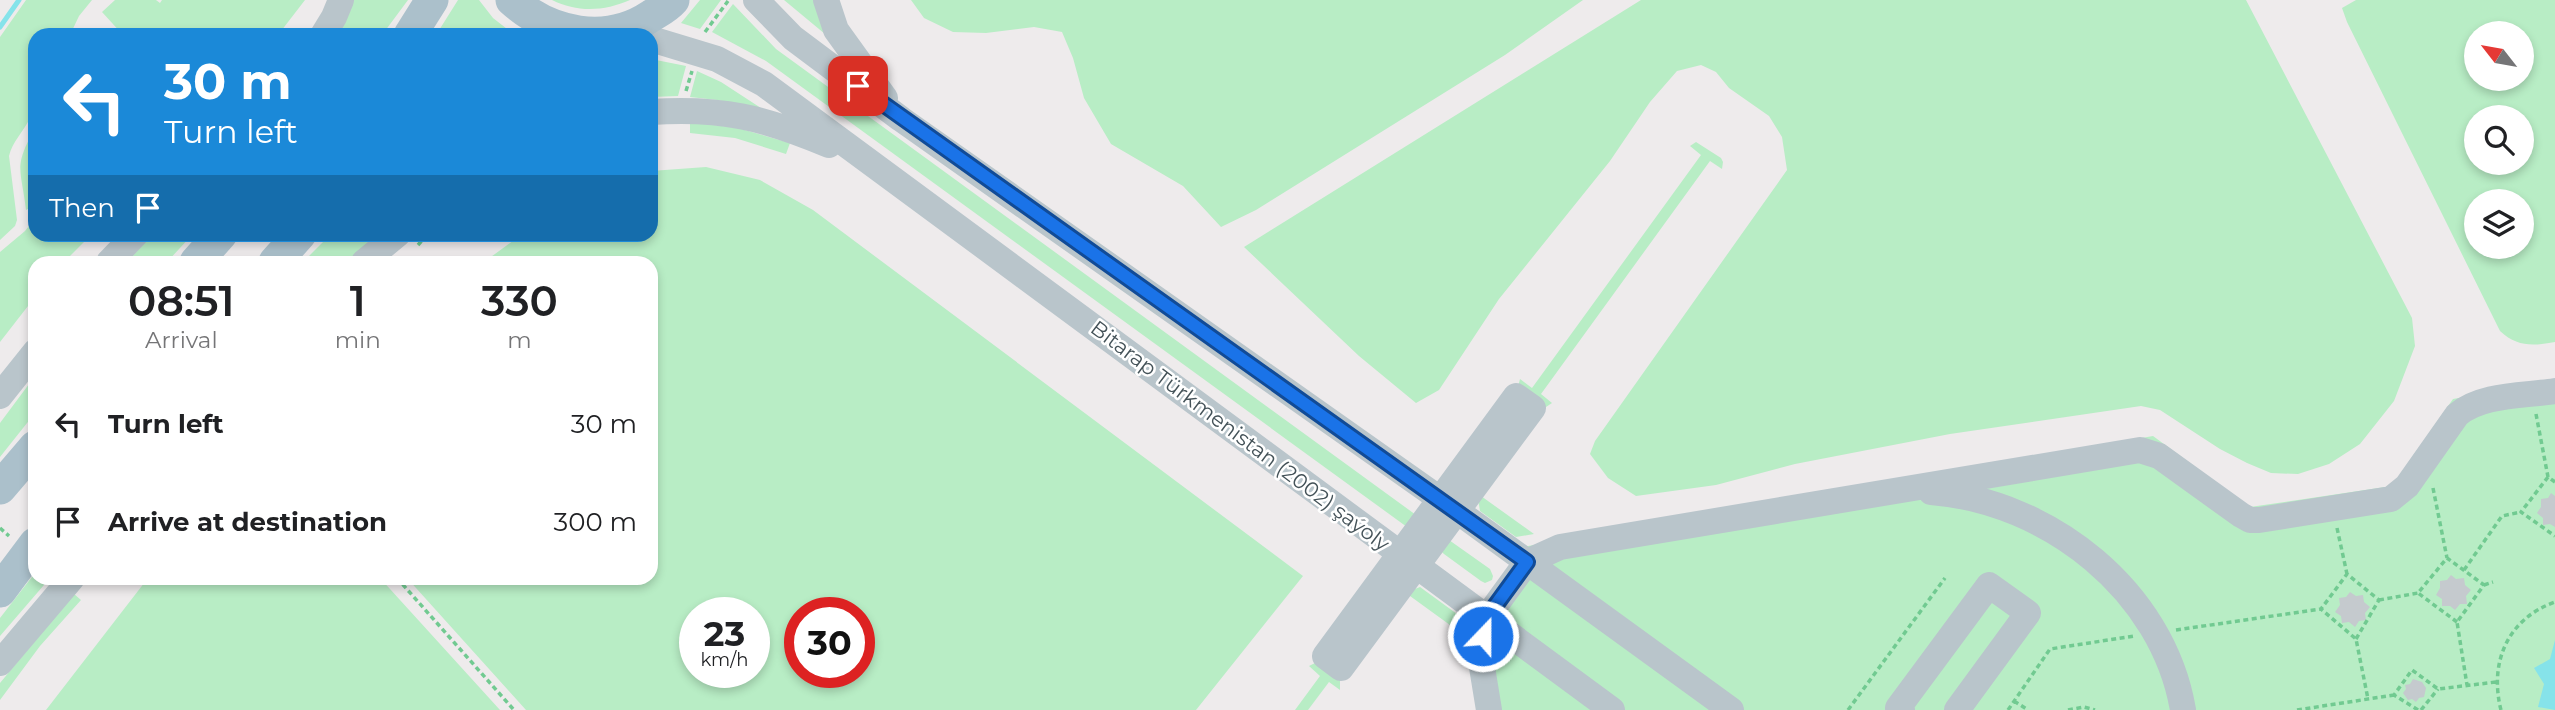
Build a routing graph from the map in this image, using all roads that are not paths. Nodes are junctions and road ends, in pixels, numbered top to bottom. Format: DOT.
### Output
graph roads {
  1 [pos="341,0"];
  2 [pos="432,0"];
  3 [pos="512,0"];
  4 [pos="673,0"];
  5 [pos="757,0"];
  6 [pos="826,0"];
  7 [pos="327,28"];
  8 [pos="414,28"];
  9 [pos="557,28"];
  10 [pos="628,28"];
  11 [pos="658,42"];
  12 [pos="658,112"];
  13 [pos="901,119"];
  14 [pos="869,160"];
  15 [pos="128,242"];
  16 [pos="214,242"];
  17 [pos="293,242"];
  18 [pos="388,242"];
  19 [pos="115,256"];
  20 [pos="201,256"];
  21 [pos="280,256"];
  22 [pos="371,256"];
  23 [pos="28,361"];
  24 [pos="2543,393"];
  25 [pos="0,396"];
  26 [pos="28,455"];
  27 [pos="0,488"];
  28 [pos="1901,489"];
  29 [pos="1449,505"];
  30 [pos="23,541"];
  31 [pos="1408,561"];
  32 [pos="1527,562"];
  33 [pos="66,585"];
  34 [pos="0,590"];
  35 [pos="1487,617"];
  36 [pos="0,663"];
  37 [pos="1489,710"];
  38 [pos="1612,710"];
  39 [pos="1731,710"];
  40 [pos="1902,710"];
  41 [pos="1957,710"];
  42 [pos="2183,710"];
  1 -- 7 [label="street"];
  2 -- 8 [label="main road"];
  3 -- 9 [label="main road"];
  4 -- 10 [label="main road"];
  5 -- 13 [label="street"];
  6 -- 13 [label="street"];
  11 -- 14 [label="street, Bitarap Türkmenistan (2002) şaýoly"];
  12 -- 14 [label="street, Bitarap Türkmenistan (2002) şaýoly"];
  13 -- 29 [label="street"];
  14 -- 31 [label="street, Bitarap Türkmenistan (2002) şaýoly"];
  15 -- 19 [label="street"];
  16 -- 20 [label="main road"];
  17 -- 21 [label="main road"];
  18 -- 22 [label="street"];
  23 -- 25 [label="street"];
  24 -- 28 [label="street"];
  26 -- 27 [label="main road"];
  28 -- 32 [label="street"];
  28 -- 42 [label="street"];
  29 -- 31 [label="street"];
  29 -- 32 [label="street"];
  30 -- 34 [label="main road"];
  31 -- 35 [label="street, Bitarap Türkmenistan (2002) şaýoly"];
  32 -- 35 [label="street"];
  32 -- 39 [label="street"];
  33 -- 36 [label="street"];
  35 -- 37 [label="street"];
  35 -- 38 [label="street, Bitarap Türkmenistan (2002) şaýoly"];
  40 -- 41 [label="street"];
}
